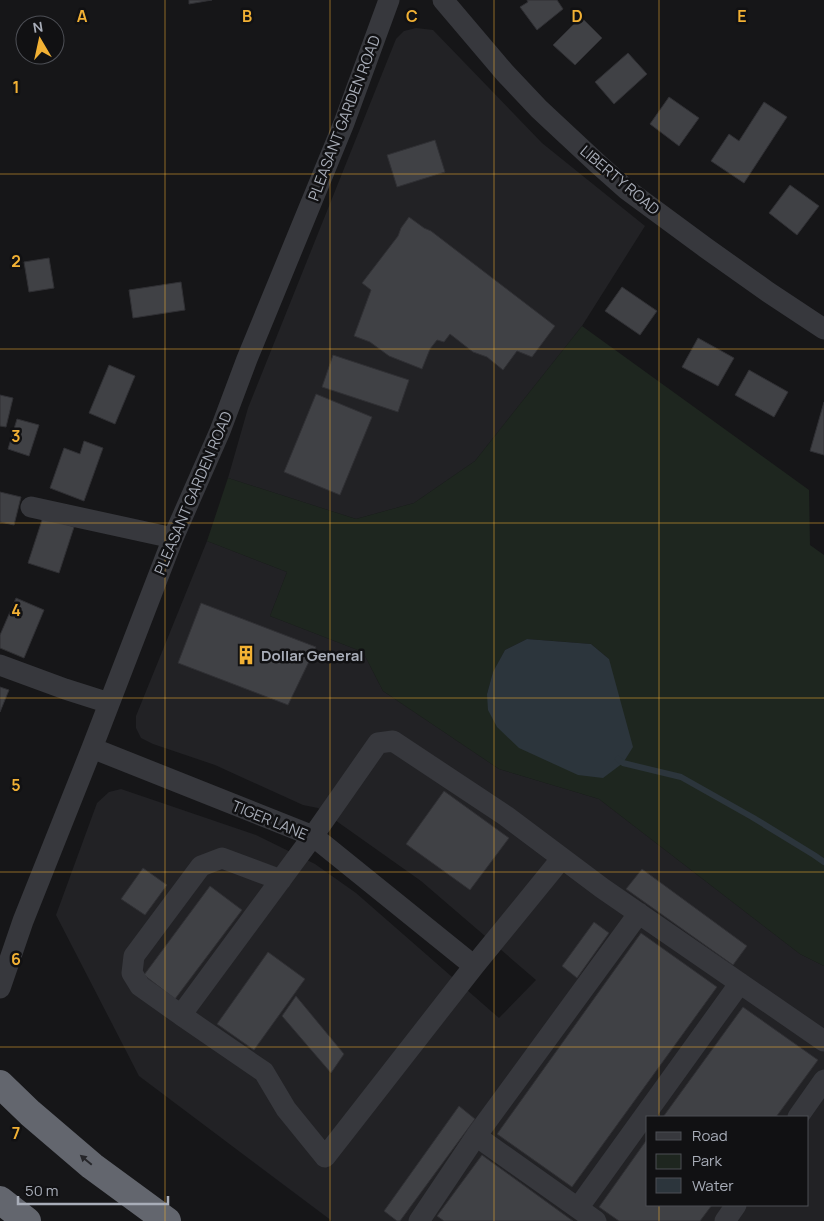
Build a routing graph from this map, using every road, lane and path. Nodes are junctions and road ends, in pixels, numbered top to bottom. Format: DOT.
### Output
graph roads {
  1 [pos="389,0"];
  2 [pos="443,0"];
  3 [pos="824,329"];
  4 [pos="31,507"];
  5 [pos="172,538"];
  6 [pos="0,666"];
  7 [pos="109,702"];
  8 [pos="92,748"];
  9 [pos="313,836"];
  10 [pos="562,858"];
  11 [pos="281,880"];
  12 [pos="639,914"];
  13 [pos="474,966"];
  14 [pos="740,983"];
  15 [pos="0,988"];
  16 [pos="181,1015"];
  17 [pos="824,1041"];
  18 [pos="824,1080"];
  19 [pos="0,1084"];
  20 [pos="799,1116"];
  21 [pos="476,1136"];
  22 [pos="0,1200"];
  23 [pos="735,1206"];
  24 [pos="578,1208"];
  25 [pos="27,1221"];
  26 [pos="167,1221"];
  27 [pos="419,1221"];
  28 [pos="596,1221"];
  29 [pos="725,1221"];
  1 -- 5 [label="street, PLEASANT GARDEN ROAD"];
  2 -- 3 [label="street, LIBERTY ROAD"];
  4 -- 5 [label="street"];
  5 -- 7 [label="street, PLEASANT GARDEN ROAD"];
  6 -- 7 [label="street"];
  7 -- 8 [label="street, PLEASANT GARDEN ROAD"];
  8 -- 9 [label="street, TIGER LANE"];
  8 -- 15 [label="street, PLEASANT GARDEN ROAD"];
  9 -- 10 [label="street"];
  9 -- 11 [label="street"];
  9 -- 13 [label="street, TIGER LANE"];
  10 -- 12 [label="street"];
  10 -- 13 [label="street"];
  11 -- 16 [label="street"];
  11 -- 16 [label="street"];
  12 -- 14 [label="street"];
  12 -- 21 [label="street"];
  13 -- 16 [label="street"];
  14 -- 17 [label="street"];
  14 -- 24 [label="street"];
  18 -- 20 [label="street"];
  26 -- 19 [label="highway, one-way"];
  21 -- 24 [label="street"];
  21 -- 27 [label="street"];
  22 -- 25 [label="highway"];
  23 -- 29 [label="street"];
  24 -- 28 [label="street"];
}
